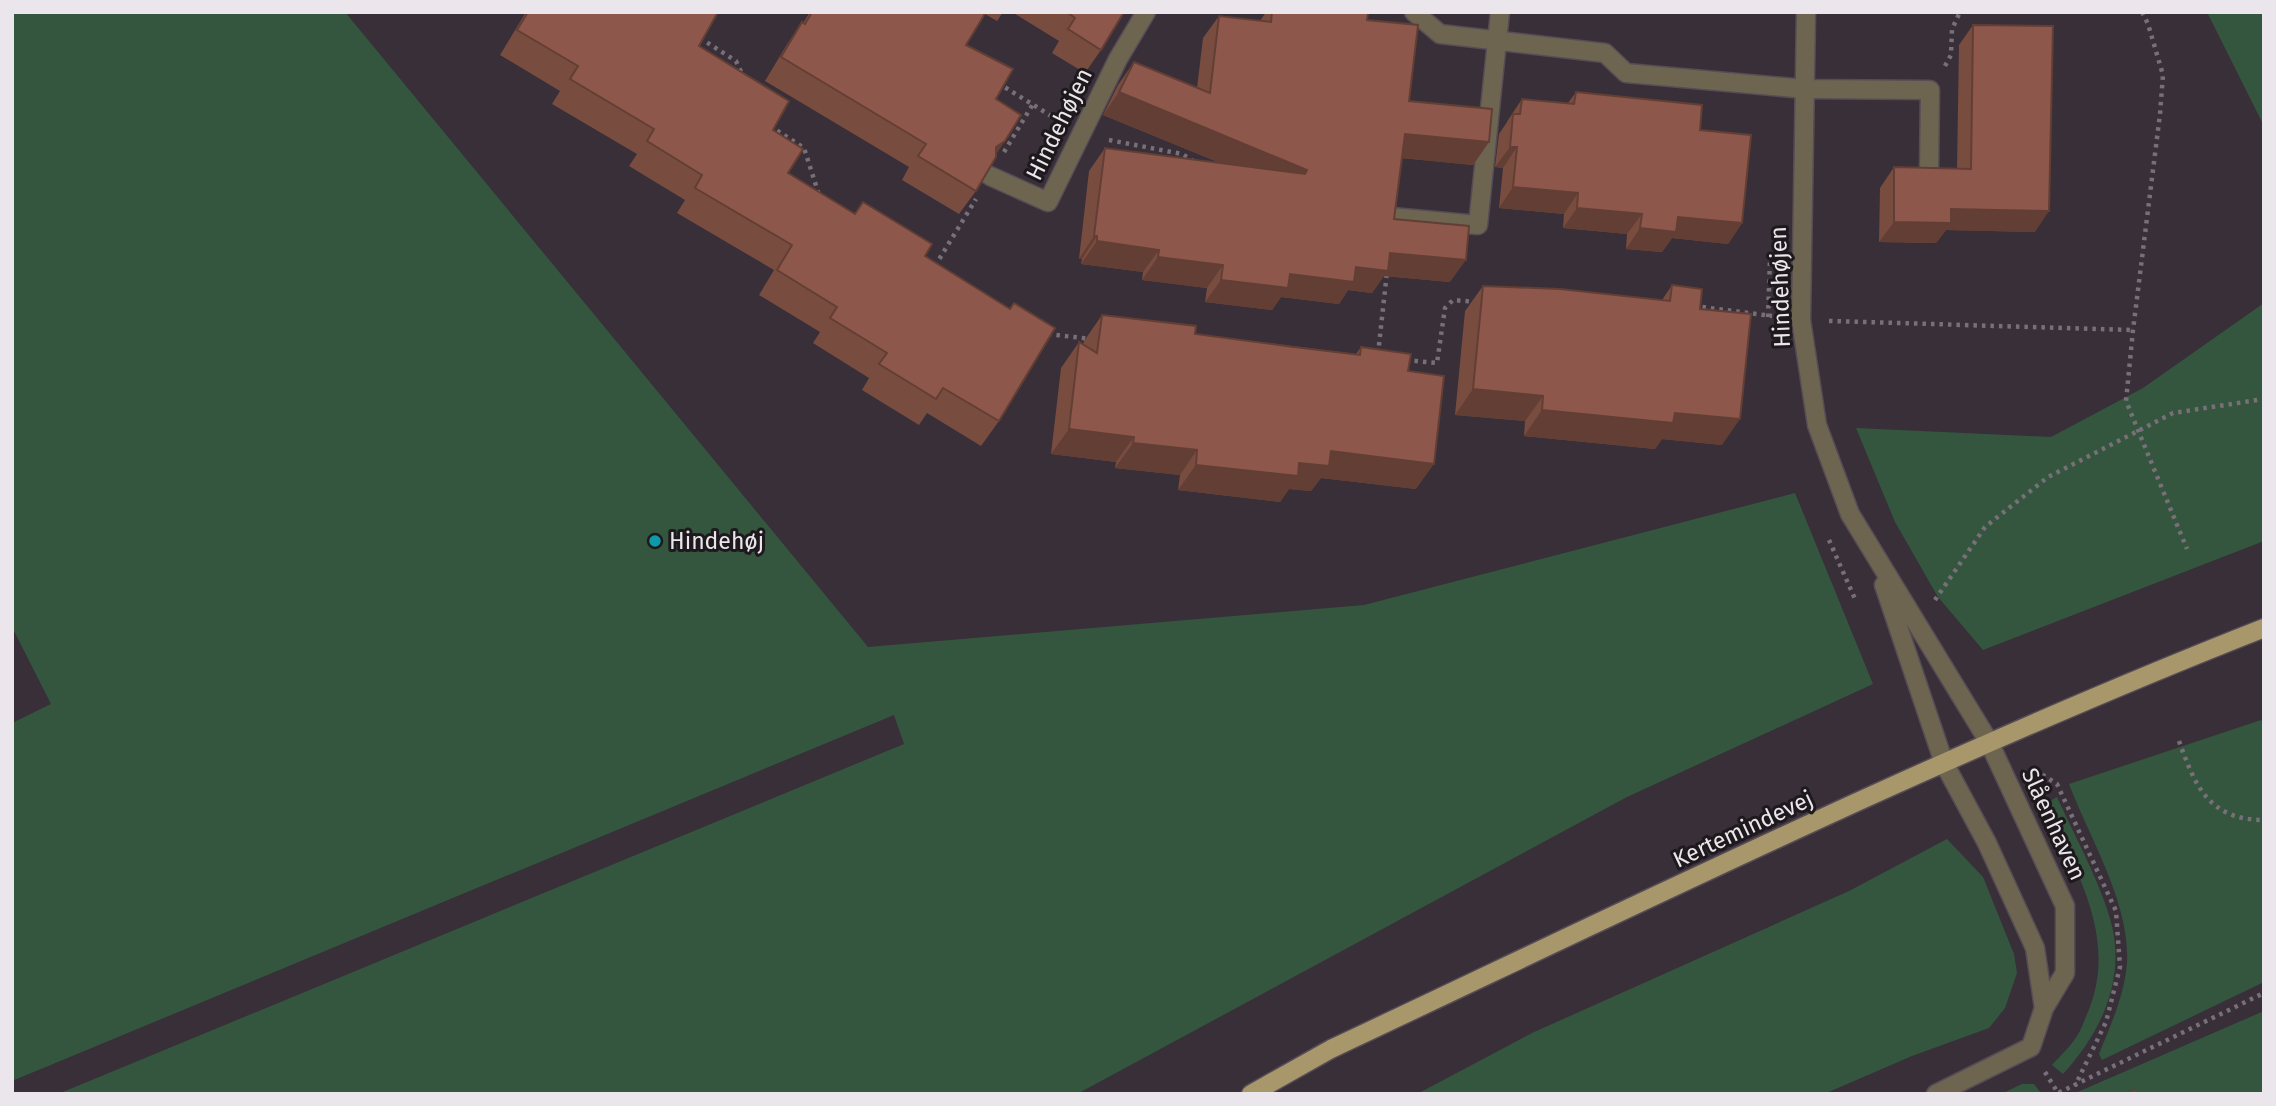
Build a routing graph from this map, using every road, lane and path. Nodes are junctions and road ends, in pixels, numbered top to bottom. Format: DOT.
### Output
graph roads {
  1 [pos="1146,12"];
  2 [pos="1414,12"];
  3 [pos="1500,12"];
  4 [pos="1806,12"];
  5 [pos="1960,12"];
  6 [pos="2142,12"];
  7 [pos="692,33"];
  8 [pos="1497,41"];
  9 [pos="986,76"];
  10 [pos="746,85"];
  11 [pos="1805,89"];
  12 [pos="1930,90"];
  13 [pos="761,120"];
  14 [pos="1082,134"];
  15 [pos="1202,166"];
  16 [pos="1929,174"];
  17 [pos="990,176"];
  18 [pos="821,203"];
  19 [pos="1392,217"];
  20 [pos="1481,302"];
  21 [pos="1689,306"];
  22 [pos="1801,320"];
  23 [pos="2133,330"];
  24 [pos="1041,333"];
  25 [pos="1096,340"];
  26 [pos="1401,360"];
  27 [pos="2264,399"];
  28 [pos="2137,430"];
  29 [pos="2187,549"];
  30 [pos="1874,555"];
  31 [pos="1918,625"];
  32 [pos="2264,628"];
  33 [pos="2179,741"];
  34 [pos="1989,742"];
  35 [pos="1944,763"];
  36 [pos="2264,820"];
  37 [pos="2264,993"];
  38 [pos="2044,1008"];
  39 [pos="2031,1047"];
  40 [pos="1251,1094"];
  41 [pos="1936,1094"];
  42 [pos="2058,1094"];
  1 -- 14 [label="street, Hindehøjen"];
  2 -- 8 [label="street"];
  3 -- 8 [label="street"];
  4 -- 11 [label="street, Hindehøjen"];
  5 -- 12 [label="path"];
  6 -- 23 [label="path"];
  7 -- 10 [label="path"];
  8 -- 11 [label="street"];
  8 -- 19 [label="street"];
  9 -- 14 [label="path"];
  11 -- 12 [label="street"];
  11 -- 22 [label="street, Hindehøjen"];
  12 -- 16 [label="street"];
  13 -- 18 [label="path"];
  14 -- 15 [label="path"];
  14 -- 17 [label="street, Hindehøjen"];
  20 -- 26 [label="path"];
  21 -- 22 [label="path"];
  22 -- 23 [label="path"];
  22 -- 30 [label="street, Hindehøjen"];
  23 -- 28 [label="path"];
  24 -- 25 [label="path"];
  27 -- 28 [label="path"];
  28 -- 29 [label="path"];
  28 -- 31 [label="path"];
  30 -- 31 [label="street, Hindehøjen"];
  30 -- 35 [label="street, Hindehøjen"];
  31 -- 34 [label="street, Hindehøjen"];
  32 -- 34 [label="main road, Kertemindevej"];
  33 -- 36 [label="path"];
  34 -- 35 [label="main road, Kertemindevej"];
  34 -- 38 [label="street, Slåenhaven"];
  35 -- 38 [label="street, Slåenhaven"];
  35 -- 40 [label="main road, Kertemindevej"];
  37 -- 42 [label="path"];
  38 -- 39 [label="street, Slåenhaven"];
  39 -- 41 [label="street"];
  39 -- 42 [label="path"];
}
